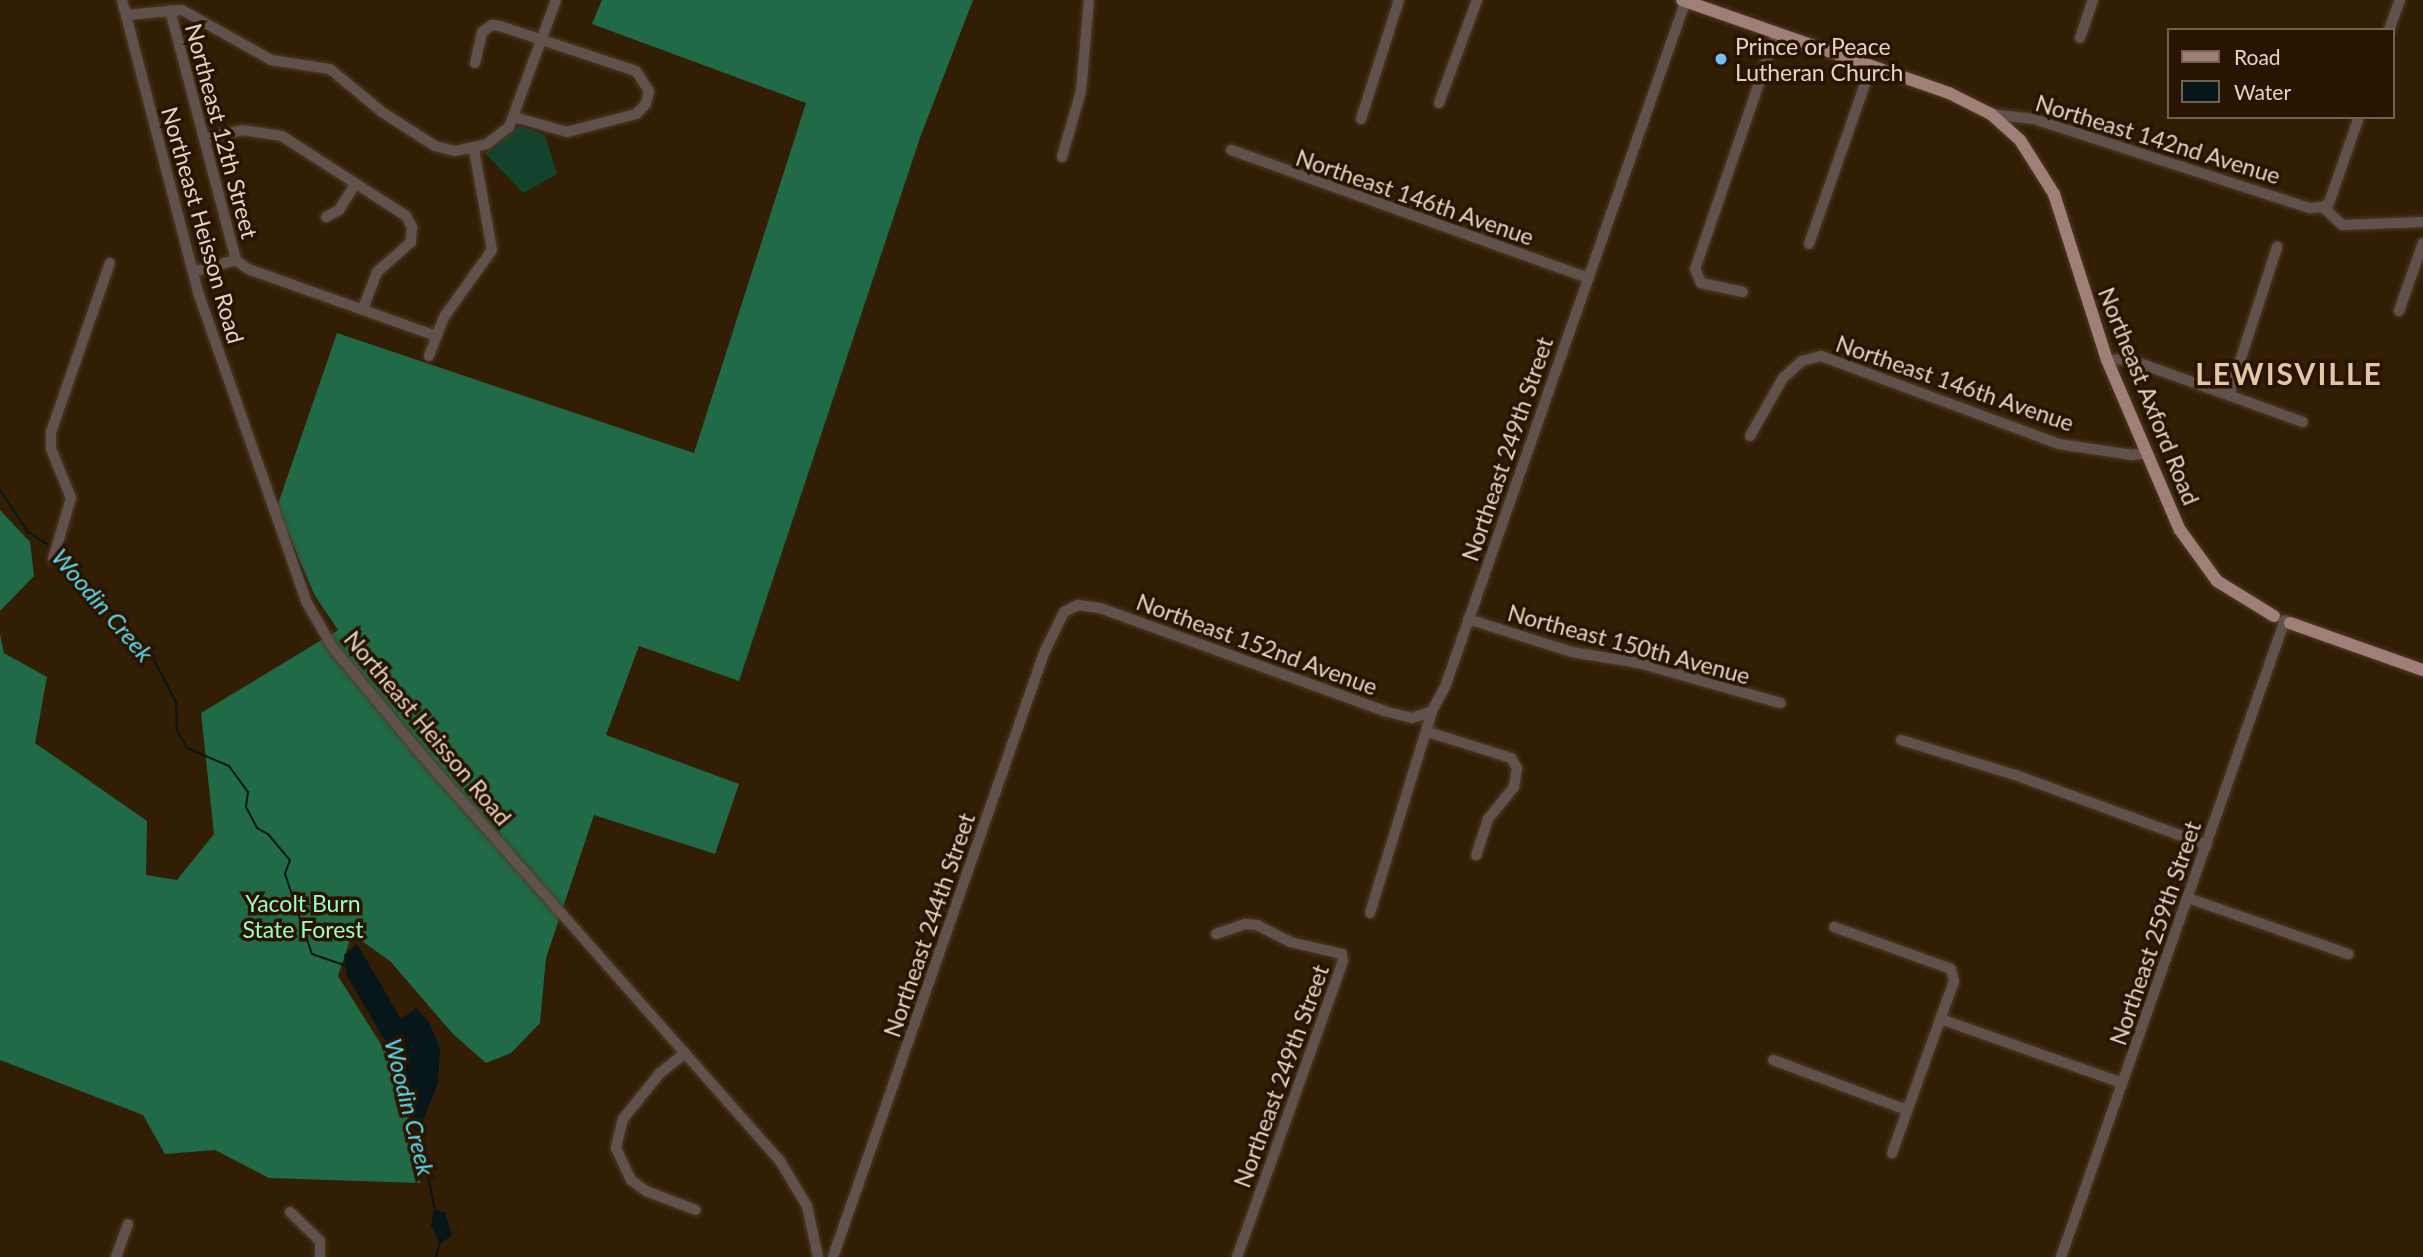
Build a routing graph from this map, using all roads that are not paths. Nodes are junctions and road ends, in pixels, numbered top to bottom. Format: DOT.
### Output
graph roads {
  1 [pos="122,0"];
  2 [pos="556,0"];
  3 [pos="1089,0"];
  4 [pos="1399,0"];
  5 [pos="1477,0"];
  6 [pos="1684,0"];
  7 [pos="2092,0"];
  8 [pos="2400,0"];
  9 [pos="170,10"];
  10 [pos="126,15"];
  11 [pos="2390,28"];
  12 [pos="1776,34"];
  13 [pos="541,38"];
  14 [pos="2080,38"];
  15 [pos="475,63"];
  16 [pos="1871,67"];
  17 [pos="1439,103"];
  18 [pos="1991,114"];
  19 [pos="514,117"];
  20 [pos="1361,118"];
  21 [pos="2358,119"];
  22 [pos="204,139"];
  23 [pos="474,150"];
  24 [pos="1231,150"];
  25 [pos="1062,157"];
  26 [pos="355,184"];
  27 [pos="2323,207"];
  28 [pos="326,217"];
  29 [pos="2423,222"];
  30 [pos="2423,243"];
  31 [pos="1809,244"];
  32 [pos="2277,247"];
  33 [pos="236,260"];
  34 [pos="110,263"];
  35 [pos="192,272"];
  36 [pos="1588,278"];
  37 [pos="1743,292"];
  38 [pos="363,309"];
  39 [pos="2399,311"];
  40 [pos="436,336"];
  41 [pos="429,356"];
  42 [pos="2107,359"];
  43 [pos="2229,395"];
  44 [pos="2303,422"];
  45 [pos="1750,436"];
  46 [pos="2146,453"];
  47 [pos="53,559"];
  48 [pos="1069,608"];
  49 [pos="1468,619"];
  50 [pos="2283,620"];
  51 [pos="2423,670"];
  52 [pos="1780,703"];
  53 [pos="1432,712"];
  54 [pos="1429,732"];
  55 [pos="1901,740"];
  56 [pos="2207,845"];
  57 [pos="1476,855"];
  58 [pos="2188,898"];
  59 [pos="1370,913"];
  60 [pos="1834,926"];
  61 [pos="1216,934"];
  62 [pos="2348,954"];
  63 [pos="1943,1020"];
  64 [pos="685,1053"];
  65 [pos="1773,1060"];
  66 [pos="2122,1083"];
  67 [pos="1907,1110"];
  68 [pos="1892,1153"];
  69 [pos="696,1210"];
  70 [pos="290,1212"];
  71 [pos="128,1224"];
  72 [pos="842,1232"];
  73 [pos="818,1245"];
  74 [pos="116,1257"];
  75 [pos="320,1257"];
  76 [pos="818,1257"];
  77 [pos="833,1257"];
  78 [pos="1237,1257"];
  79 [pos="2061,1257"];
  1 -- 10 [label="street, Northeast Heisson Road"];
  2 -- 13 [label="street"];
  3 -- 25 [label="street"];
  4 -- 20 [label="street"];
  5 -- 17 [label="street"];
  6 -- 12 [label="main road, Northeast 142nd Avenue"];
  6 -- 36 [label="street, Northeast 249th Street"];
  7 -- 14 [label="street"];
  8 -- 11 [label="street"];
  9 -- 10 [label="street"];
  9 -- 22 [label="street, Northeast 12th Street"];
  9 -- 23 [label="street"];
  10 -- 35 [label="street, Northeast Heisson Road"];
  12 -- 16 [label="main road, Northeast 142nd Avenue"];
  12 -- 37 [label="street"];
  13 -- 15 [label="street"];
  13 -- 19 [label="street"];
  13 -- 19 [label="street"];
  16 -- 18 [label="main road, Northeast 142nd Avenue"];
  16 -- 31 [label="street"];
  18 -- 27 [label="street, Northeast 142nd Avenue"];
  18 -- 42 [label="main road, Northeast Axford Road"];
  19 -- 23 [label="street"];
  21 -- 27 [label="street"];
  22 -- 26 [label="street"];
  22 -- 33 [label="street, Northeast 12th Street"];
  23 -- 40 [label="street"];
  24 -- 36 [label="street, Northeast 146th Avenue"];
  26 -- 28 [label="street"];
  26 -- 38 [label="street"];
  27 -- 29 [label="street, Northeast 142nd Avenue"];
  30 -- 39 [label="street"];
  32 -- 43 [label="street"];
  33 -- 35 [label="street"];
  33 -- 38 [label="street"];
  34 -- 47 [label="street"];
  35 -- 64 [label="street, Northeast Heisson Road"];
  36 -- 49 [label="street, Northeast 249th Street"];
  38 -- 40 [label="street"];
  40 -- 41 [label="street"];
  42 -- 43 [label="street"];
  42 -- 46 [label="main road, Northeast Axford Road"];
  43 -- 44 [label="street"];
  45 -- 46 [label="street, Northeast 146th Avenue"];
  46 -- 50 [label="main road, Northeast Axford Road"];
  48 -- 53 [label="street, Northeast 152nd Avenue"];
  48 -- 72 [label="street, Northeast 244th Street"];
  49 -- 52 [label="street, Northeast 150th Avenue"];
  49 -- 53 [label="street, Northeast 249th Street"];
  50 -- 51 [label="main road, Northeast Axford Road"];
  50 -- 56 [label="street, Northeast 259th Street"];
  53 -- 54 [label="street, Northeast 249th Street"];
  54 -- 57 [label="street"];
  54 -- 59 [label="street, Northeast 249th Street"];
  55 -- 56 [label="street"];
  56 -- 58 [label="street, Northeast 259th Street"];
  58 -- 62 [label="street"];
  58 -- 66 [label="street, Northeast 259th Street"];
  60 -- 63 [label="street"];
  61 -- 78 [label="street, Northeast 249th Street"];
  63 -- 66 [label="street"];
  63 -- 67 [label="street"];
  64 -- 69 [label="street"];
  64 -- 73 [label="street, Northeast Heisson Road"];
  65 -- 67 [label="street"];
  66 -- 79 [label="street, Northeast 259th Street"];
  67 -- 68 [label="street"];
  70 -- 75 [label="street"];
  71 -- 74 [label="street"];
  72 -- 73 [label="street"];
  72 -- 77 [label="street, Northeast 244th Street"];
  73 -- 76 [label="street, Northeast Heisson Road"];
}
